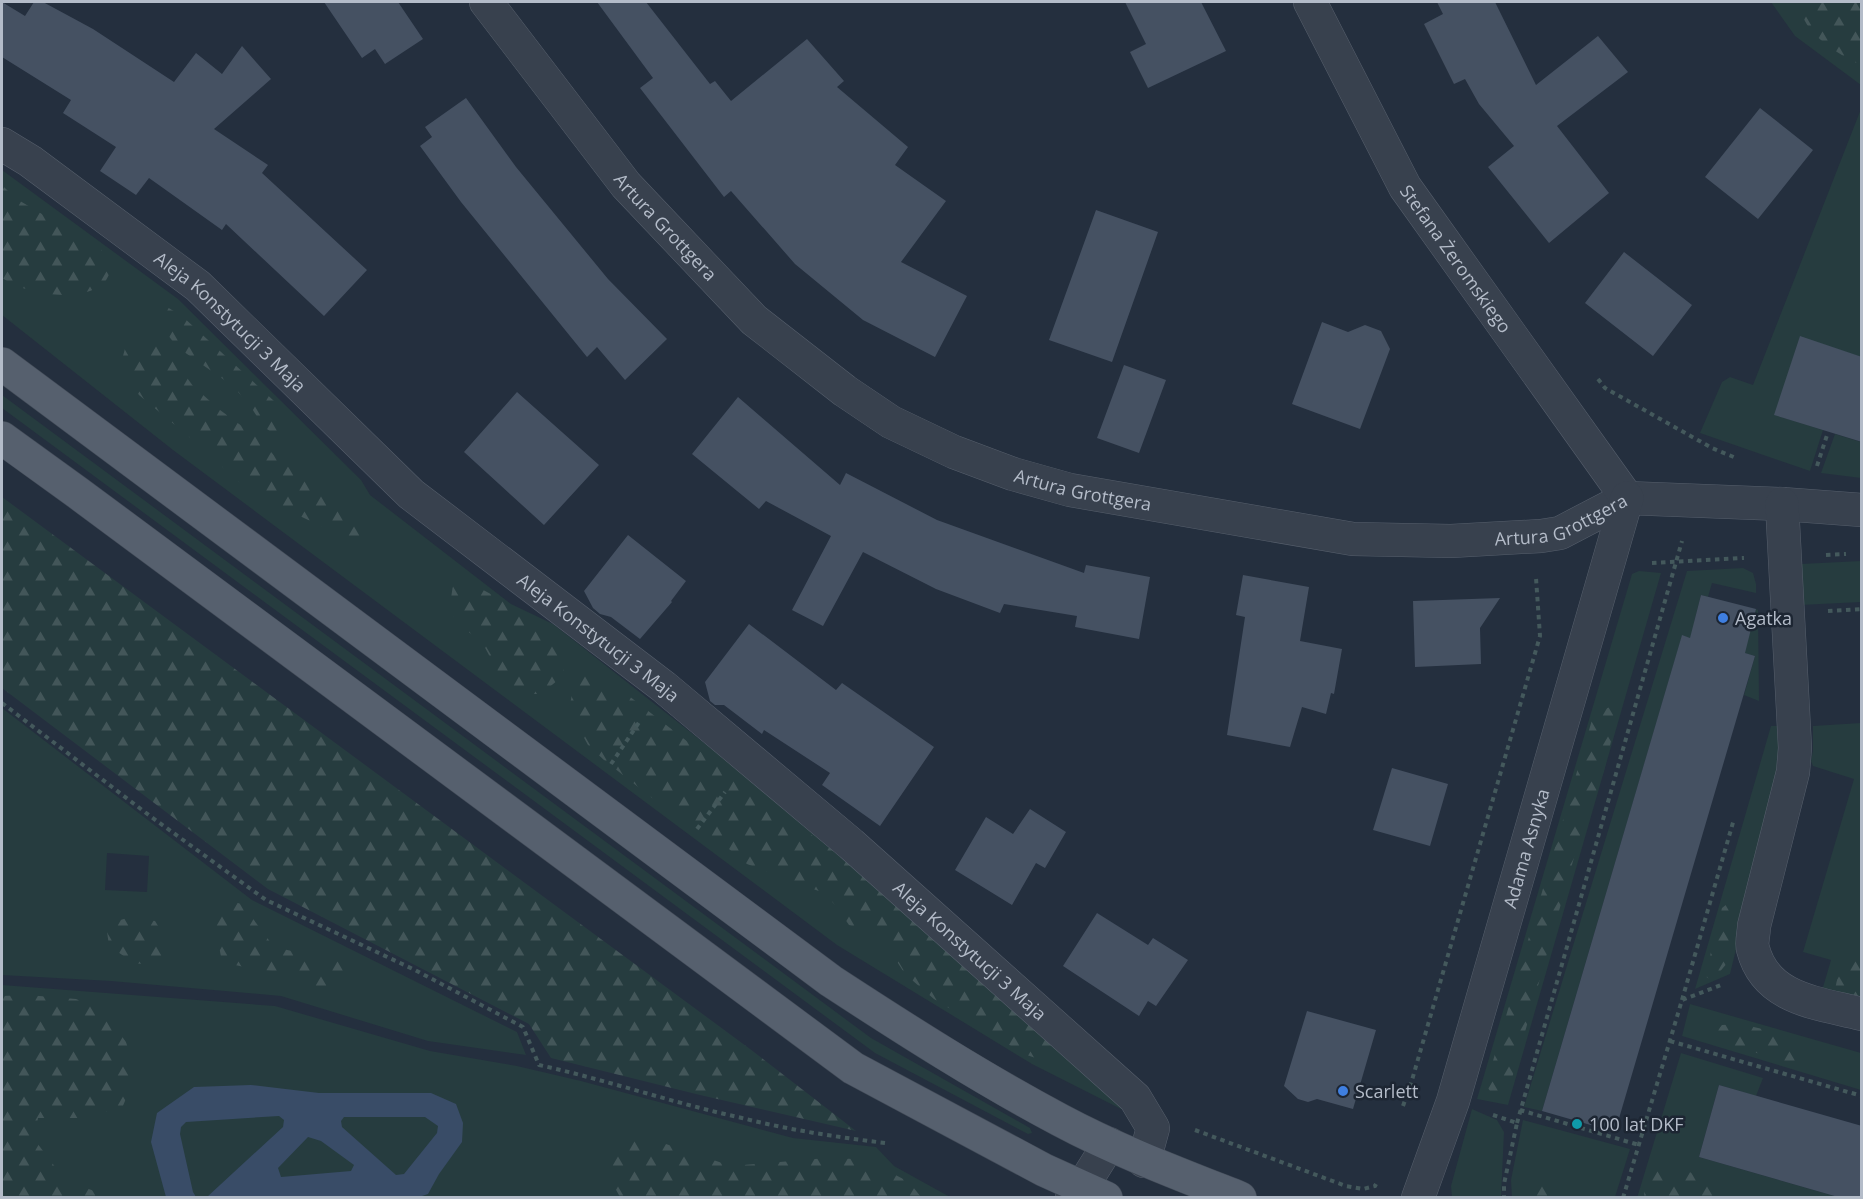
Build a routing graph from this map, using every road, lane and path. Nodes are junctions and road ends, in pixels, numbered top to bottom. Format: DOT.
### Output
graph roads {
  1 [pos="486,2"];
  2 [pos="1310,2"];
  3 [pos="2,144"];
  4 [pos="2,364"];
  5 [pos="1597,379"];
  6 [pos="1828,432"];
  7 [pos="2,438"];
  8 [pos="1745,461"];
  9 [pos="1815,471"];
  10 [pos="1627,498"];
  11 [pos="1693,501"];
  12 [pos="1782,504"];
  13 [pos="1862,510"];
  14 [pos="1534,537"];
  15 [pos="1851,554"];
  16 [pos="1785,556"];
  17 [pos="1676,561"];
  18 [pos="1608,565"];
  19 [pos="664,687"];
  20 [pos="2,703"];
  21 [pos="749,759"];
  22 [pos="605,772"];
  23 [pos="1736,813"];
  24 [pos="692,837"];
  25 [pos="1762,969"];
  26 [pos="1682,1000"];
  27 [pos="1862,1014"];
  28 [pos="1670,1041"];
  29 [pos="1410,1087"];
  30 [pos="1862,1096"];
  31 [pos="1453,1101"];
  32 [pos="1402,1109"];
  33 [pos="1520,1110"];
  34 [pos="1517,1123"];
  35 [pos="1153,1128"];
  36 [pos="885,1143"];
  37 [pos="1109,1144"];
  38 [pos="1639,1145"];
  39 [pos="1144,1161"];
  40 [pos="1379,1175"];
  41 [pos="1086,1194"];
  42 [pos="1240,1197"];
  43 [pos="1418,1197"];
  44 [pos="1504,1197"];
  45 [pos="1623,1197"];
  1 -- 14 [label="street, Artura Grottgera"];
  2 -- 10 [label="street, Stefana Żeromskiego"];
  3 -- 19 [label="street, Aleja Konstytucji 3 Maja"];
  4 -- 37 [label="main road"];
  5 -- 8 [label="path"];
  6 -- 9 [label="path"];
  7 -- 41 [label="main road"];
  10 -- 11 [label="street, Artura Grottgera"];
  10 -- 14 [label="street, Artura Grottgera"];
  10 -- 18 [label="street, Adama Asnyka"];
  11 -- 12 [label="street, Artura Grottgera"];
  11 -- 17 [label="path"];
  12 -- 13 [label="street, Artura Grottgera"];
  12 -- 16 [label="street"];
  14 -- 29 [label="path"];
  15 -- 16 [label="path"];
  16 -- 17 [label="path"];
  16 -- 25 [label="street"];
  17 -- 18 [label="path"];
  17 -- 33 [label="path"];
  18 -- 31 [label="street, Adama Asnyka"];
  19 -- 21 [label="street, Aleja Konstytucji 3 Maja"];
  19 -- 22 [label="path"];
  20 -- 36 [label="path"];
  21 -- 24 [label="path"];
  21 -- 35 [label="street, Aleja Konstytucji 3 Maja"];
  23 -- 26 [label="path"];
  25 -- 26 [label="path"];
  25 -- 27 [label="street"];
  26 -- 28 [label="path"];
  28 -- 30 [label="path"];
  28 -- 38 [label="path"];
  29 -- 31 [label="path"];
  29 -- 32 [label="path"];
  31 -- 34 [label="path"];
  31 -- 43 [label="street, Adama Asnyka"];
  33 -- 34 [label="path"];
  33 -- 38 [label="path"];
  34 -- 44 [label="path"];
  35 -- 39 [label="street"];
  35 -- 40 [label="path"];
  37 -- 39 [label="main road"];
  37 -- 41 [label="street"];
  38 -- 45 [label="path"];
  39 -- 42 [label="main road"];
}
